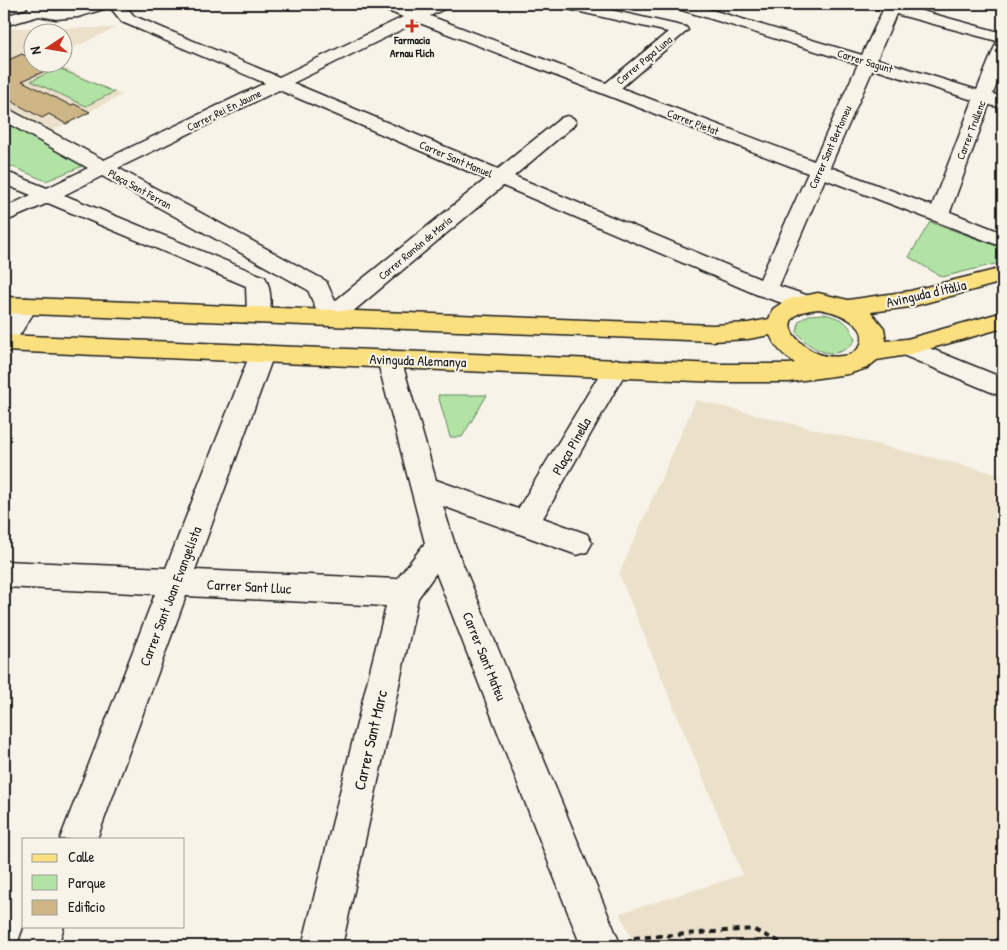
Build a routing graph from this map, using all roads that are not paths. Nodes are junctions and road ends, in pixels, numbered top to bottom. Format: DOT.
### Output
graph roads {
  1 [pos="105,4"];
  2 [pos="116,4"];
  3 [pos="383,4"];
  4 [pos="443,4"];
  5 [pos="564,4"];
  6 [pos="677,4"];
  7 [pos="887,5"];
  8 [pos="36,7"];
  9 [pos="4,12"];
  10 [pos="417,17"];
  11 [pos="4,21"];
  12 [pos="1003,38"];
  13 [pos="1003,44"];
  14 [pos="867,62"];
  15 [pos="279,83"];
  16 [pos="608,90"];
  17 [pos="983,97"];
  18 [pos="1003,103"];
  19 [pos="4,114"];
  20 [pos="567,122"];
  21 [pos="103,169"];
  22 [pos="819,170"];
  23 [pos="4,177"];
  24 [pos="500,177"];
  25 [pos="46,196"];
  26 [pos="4,216"];
  27 [pos="938,216"];
  28 [pos="1003,240"];
  29 [pos="276,263"];
  30 [pos="1003,275"];
  31 [pos="257,282"];
  32 [pos="766,290"];
  33 [pos="804,302"];
  34 [pos="11,305"];
  35 [pos="848,308"];
  36 [pos="260,315"];
  37 [pos="330,318"];
  38 [pos="1003,320"];
  39 [pos="778,325"];
  40 [pos="4,342"];
  41 [pos="907,347"];
  42 [pos="872,352"];
  43 [pos="262,354"];
  44 [pos="389,359"];
  45 [pos="832,366"];
  46 [pos="616,368"];
  47 [pos="1003,388"];
  48 [pos="424,487"];
  49 [pos="525,524"];
  50 [pos="577,543"];
  51 [pos="440,545"];
  52 [pos="4,574"];
  53 [pos="176,582"];
  54 [pos="404,593"];
  55 [pos="78,838"];
  56 [pos="44,928"];
  57 [pos="599,943"];
  58 [pos="38,946"];
  59 [pos="322,946"];
  1 -- 8 [label="street"];
  2 -- 15 [label="street, Carrer Sant Manuel"];
  3 -- 10 [label="street, Carrer Pietat"];
  4 -- 10 [label="street, Carrer Rei En Jaume"];
  5 -- 16 [label="street, Carrer Papa Luna"];
  6 -- 14 [label="street, Carrer Sagunt"];
  7 -- 12 [label="street"];
  7 -- 14 [label="street, Carrer Sant Bertomeu"];
  8 -- 9 [label="street"];
  8 -- 11 [label="street"];
  10 -- 15 [label="street, Carrer Rei En Jaume"];
  10 -- 16 [label="street, Carrer Pietat"];
  13 -- 17 [label="street, Carrer Trullenc"];
  14 -- 17 [label="street, Carrer Sagunt"];
  14 -- 22 [label="street, Carrer Sant Bertomeu"];
  15 -- 21 [label="street, Carrer Rei En Jaume"];
  15 -- 24 [label="street, Carrer Sant Manuel"];
  16 -- 22 [label="street, Carrer Pietat"];
  17 -- 18 [label="street, Carrer Sagunt"];
  17 -- 27 [label="street, Carrer Trullenc"];
  19 -- 21 [label="street, Plaça Sant Ferran"];
  20 -- 24 [label="street"];
  21 -- 25 [label="street, Carrer Rei En Jaume"];
  21 -- 29 [label="street, Plaça Sant Ferran"];
  22 -- 27 [label="street, Carrer Pietat"];
  22 -- 32 [label="street, Carrer Sant Bertomeu"];
  23 -- 25 [label="street"];
  24 -- 32 [label="street, Carrer Sant Manuel"];
  24 -- 37 [label="street, Carrer Ramón de María"];
  25 -- 26 [label="street, Carrer Rei En Jaume"];
  25 -- 31 [label="street"];
  27 -- 28 [label="street, Carrer Pietat"];
  29 -- 31 [label="street"];
  29 -- 37 [label="street, Plaça Sant Ferran"];
  30 -- 35 [label="main road, Avinguda d'Itàlia"];
  31 -- 36 [label="street"];
  32 -- 33 [label="street, Carrer Sant Manuel"];
  33 -- 35 [label="main road"];
  33 -- 39 [label="main road"];
  34 -- 36 [label="main road, Avinguda Alemanya"];
  34 -- 40 [label="street, Avinguda Alemanya"];
  35 -- 42 [label="main road"];
  36 -- 37 [label="main road, Avinguda Alemanya"];
  37 -- 39 [label="main road, Avinguda Alemanya"];
  38 -- 41 [label="main road"];
  39 -- 45 [label="main road"];
  40 -- 43 [label="main road, Avinguda Alemanya"];
  41 -- 42 [label="main road"];
  41 -- 47 [label="street"];
  42 -- 45 [label="main road"];
  43 -- 44 [label="main road, Avinguda Alemanya"];
  43 -- 53 [label="street, Carrer Sant Joan Evangelista"];
  44 -- 46 [label="main road, Avinguda Alemanya"];
  44 -- 48 [label="street, Carrer Sant Mateu"];
  45 -- 46 [label="main road, Avinguda Alemanya"];
  46 -- 49 [label="street, Plaça Pinella"];
  48 -- 49 [label="street"];
  48 -- 51 [label="street, Carrer Sant Mateu"];
  49 -- 50 [label="street"];
  51 -- 54 [label="street, Carrer Sant Marc"];
  51 -- 57 [label="street, Carrer Sant Mateu"];
  52 -- 53 [label="street, Carrer Sant Lluc"];
  53 -- 54 [label="street, Carrer Sant Lluc"];
  53 -- 55 [label="street, Carrer Sant Joan Evangelista"];
  54 -- 59 [label="street, Carrer Sant Marc"];
  56 -- 58 [label="street"];
}
